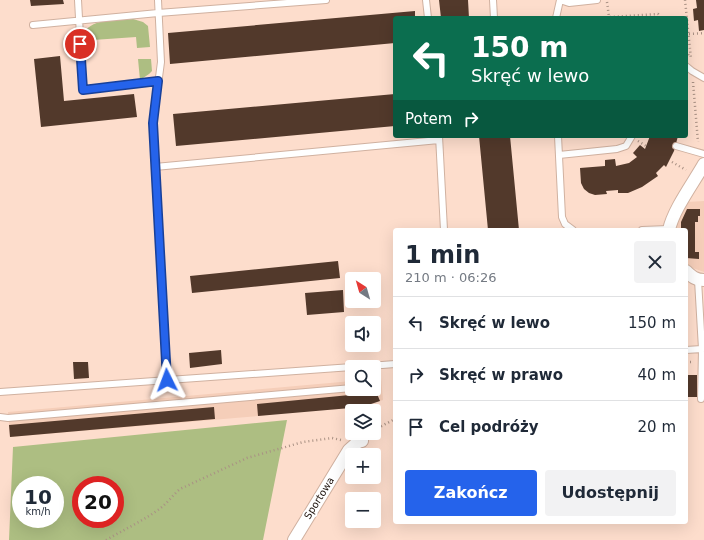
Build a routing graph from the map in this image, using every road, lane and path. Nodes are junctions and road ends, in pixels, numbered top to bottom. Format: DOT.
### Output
graph roads {
  1 [pos="78,0"];
  2 [pos="158,0"];
  3 [pos="326,0"];
  4 [pos="426,0"];
  5 [pos="492,0"];
  6 [pos="560,0"];
  7 [pos="597,0"];
  8 [pos="606,0"];
  9 [pos="158,12"];
  10 [pos="428,16"];
  11 [pos="494,16"];
  12 [pos="556,16"];
  13 [pos="609,16"];
  14 [pos="625,16"];
  15 [pos="660,16"];
  16 [pos="80,20"];
  17 [pos="33,25"];
  18 [pos="704,33"];
  19 [pos="688,34"];
  20 [pos="688,54"];
  21 [pos="690,57"];
  22 [pos="688,68"];
  23 [pos="704,78"];
  24 [pos="158,81"];
  25 [pos="439,138"];
  26 [pos="558,138"];
  27 [pos="631,138"];
  28 [pos="676,146"];
  29 [pos="704,154"];
  30 [pos="559,155"];
  31 [pos="704,164"];
  32 [pos="155,166"];
  33 [pos="701,175"];
  34 [pos="444,228"];
  35 [pos="570,228"];
  36 [pos="670,228"];
  37 [pos="688,274"];
  38 [pos="701,280"];
  39 [pos="702,349"];
  40 [pos="688,350"];
  41 [pos="393,364"];
  42 [pos="381,365"];
  43 [pos="345,367"];
  44 [pos="167,380"];
  45 [pos="345,389"];
  46 [pos="0,392"];
  47 [pos="702,399"];
  48 [pos="0,417"];
  49 [pos="393,420"];
  50 [pos="381,426"];
  51 [pos="360,442"];
  52 [pos="106,540"];
  53 [pos="294,540"];
  1 -- 16 [label="lane"];
  2 -- 9 [label="lane"];
  3 -- 9 [label="lane"];
  4 -- 10 [label="lane"];
  5 -- 11 [label="lane"];
  6 -- 7 [label="lane"];
  6 -- 12 [label="lane"];
  8 -- 13 [label="path"];
  9 -- 16 [label="lane"];
  9 -- 24 [label="lane"];
  14 -- 15 [label="path"];
  16 -- 17 [label="lane"];
  16 -- 24 [label="lane"];
  18 -- 19 [label="path"];
  20 -- 21 [label="path"];
  22 -- 23 [label="lane"];
  24 -- 32 [label="lane"];
  25 -- 32 [label="lane"];
  25 -- 34 [label="lane"];
  26 -- 30 [label="lane"];
  27 -- 30 [label="lane"];
  28 -- 29 [label="lane"];
  30 -- 35 [label="lane"];
  31 -- 33 [label="street"];
  32 -- 44 [label="lane"];
  33 -- 36 [label="street"];
  37 -- 38 [label="street"];
  38 -- 39 [label="lane"];
  39 -- 40 [label="lane"];
  39 -- 47 [label="lane"];
  41 -- 42 [label="lane"];
  43 -- 44 [label="lane"];
  44 -- 46 [label="lane"];
  45 -- 48 [label="lane"];
  49 -- 50 [label="path"];
  51 -- 52 [label="path"];
  51 -- 53 [label="street, Sportowa"];
}
